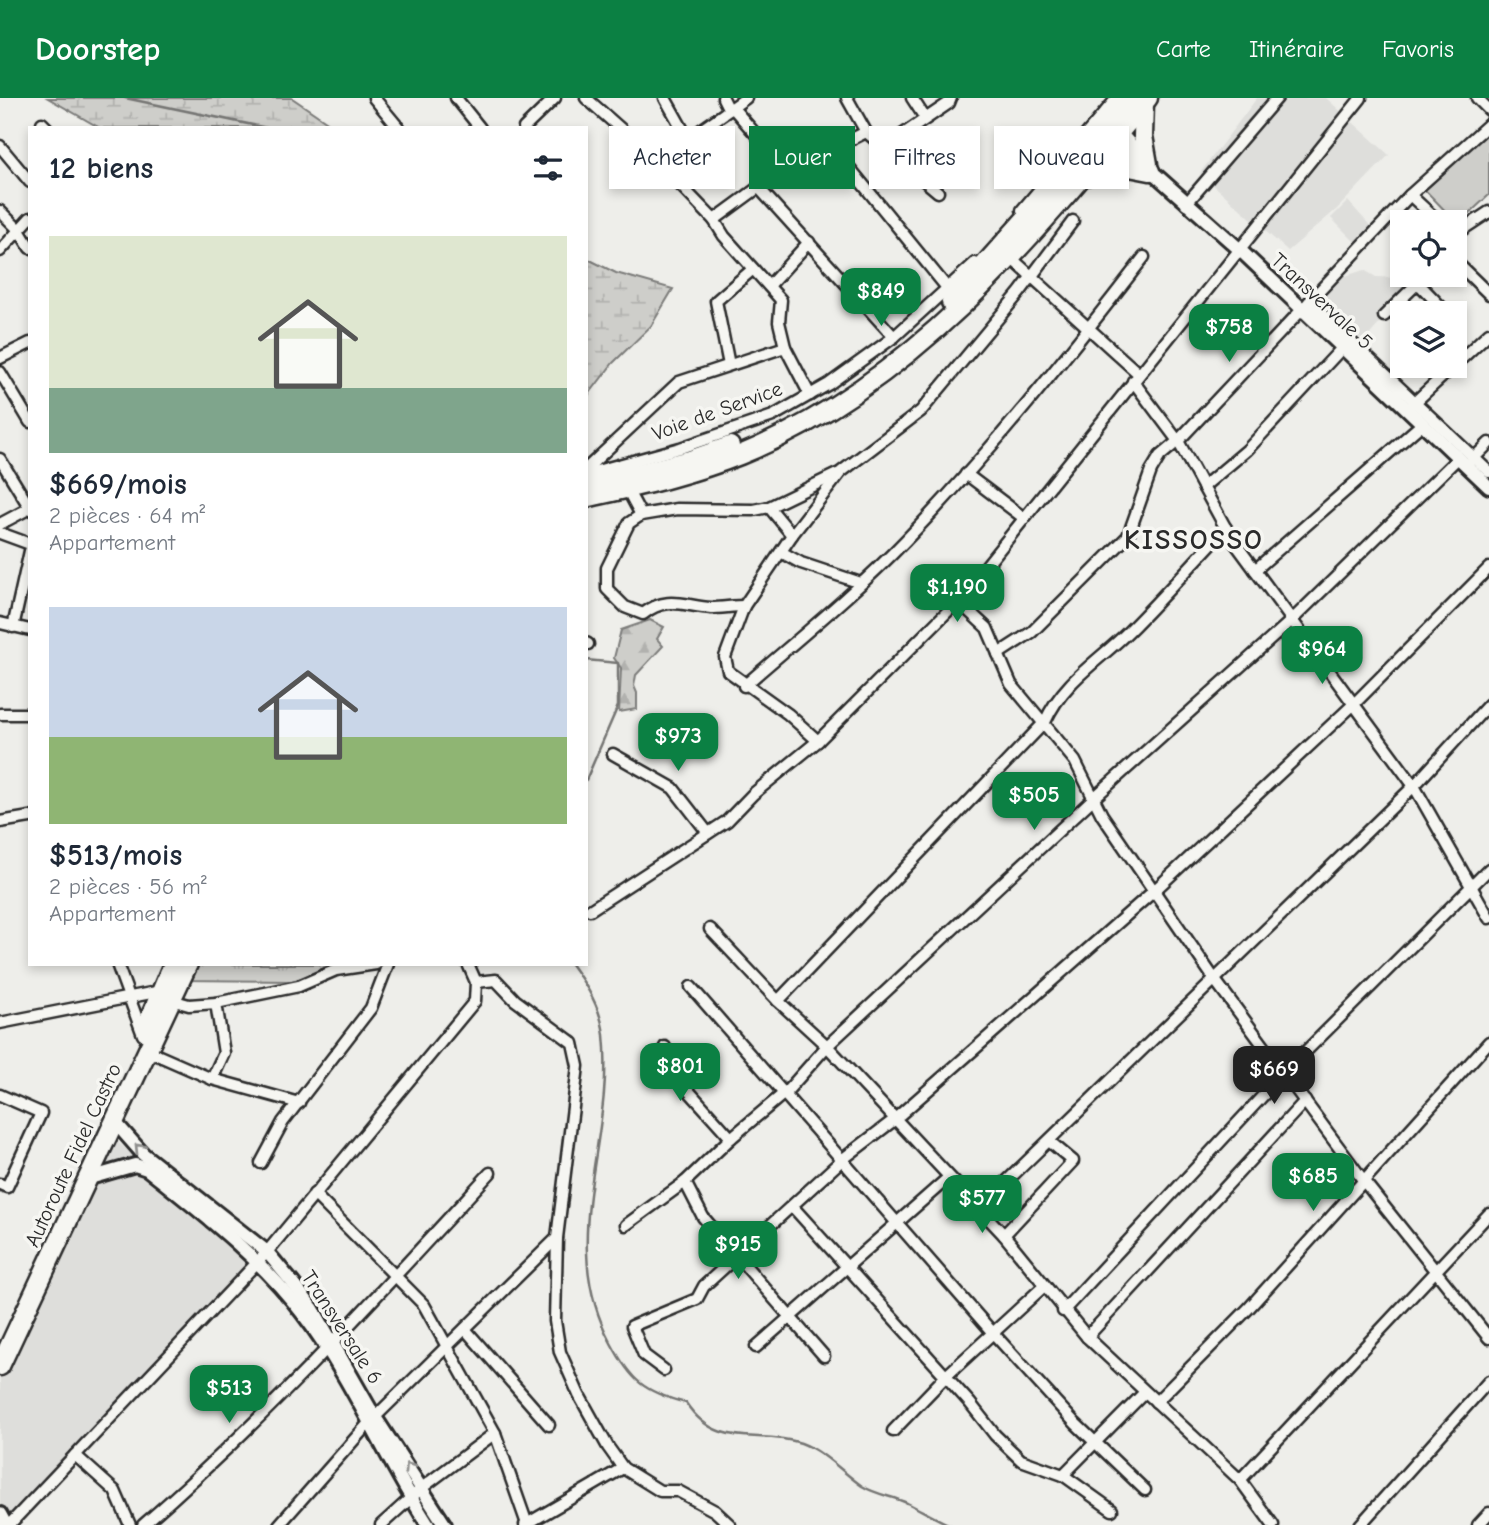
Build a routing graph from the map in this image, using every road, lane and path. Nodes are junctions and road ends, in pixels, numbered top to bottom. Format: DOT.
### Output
graph roads {
  1 [pos="374,98"];
  2 [pos="456,98"];
  3 [pos="555,98"];
  4 [pos="586,98"];
  5 [pos="665,98"];
  6 [pos="723,98"];
  7 [pos="746,98"];
  8 [pos="847,98"];
  9 [pos="912,98"];
  10 [pos="951,98"];
  11 [pos="1278,98"];
  12 [pos="1361,98"];
  13 [pos="1477,98"];
  14 [pos="1132,100"];
  15 [pos="731,109"];
  16 [pos="1489,110"];
  17 [pos="925,118"];
  18 [pos="1489,124"];
  19 [pos="397,126"];
  20 [pos="478,126"];
  21 [pos="526,126"];
  22 [pos="618,126"];
  23 [pos="681,126"];
  24 [pos="707,126"];
  25 [pos="914,126"];
  26 [pos="1116,126"];
  27 [pos="749,129"];
  28 [pos="866,132"];
  29 [pos="869,135"];
  30 [pos="855,138"];
  31 [pos="0,146"];
  32 [pos="1129,148"];
  33 [pos="1129,165"];
  34 [pos="1152,170"];
  35 [pos="855,175"];
  36 [pos="28,179"];
  37 [pos="685,189"];
  38 [pos="755,189"];
  39 [pos="760,189"];
  40 [pos="934,189"];
  41 [pos="1058,189"];
  42 [pos="1069,189"];
  43 [pos="938,192"];
  44 [pos="1410,195"];
  45 [pos="1186,204"];
  46 [pos="1426,210"];
  47 [pos="0,211"];
  48 [pos="1489,212"];
  49 [pos="28,220"];
  50 [pos="715,220"];
  51 [pos="1073,221"];
  52 [pos="1467,226"];
  53 [pos="19,230"];
  54 [pos="809,243"];
  55 [pos="28,245"];
  56 [pos="1239,249"];
  57 [pos="0,251"];
  58 [pos="1009,256"];
  59 [pos="1144,257"];
  60 [pos="753,269"];
  61 [pos="1467,273"];
  62 [pos="1033,275"];
  63 [pos="769,286"];
  64 [pos="1414,287"];
  65 [pos="948,289"];
  66 [pos="1489,294"];
  67 [pos="1306,305"];
  68 [pos="1384,316"];
  69 [pos="1090,326"];
  70 [pos="1489,332"];
  71 [pos="894,337"];
  72 [pos="28,344"];
  73 [pos="785,347"];
  74 [pos="1343,347"];
  75 [pos="0,358"];
  76 [pos="729,365"];
  77 [pos="0,372"];
  78 [pos="1136,377"];
  79 [pos="810,395"];
  80 [pos="1412,405"];
  81 [pos="28,419"];
  82 [pos="1423,423"];
  83 [pos="1178,441"];
  84 [pos="1489,443"];
  85 [pos="0,459"];
  86 [pos="1466,460"];
  87 [pos="588,470"];
  88 [pos="588,471"];
  89 [pos="841,472"];
  90 [pos="1489,472"];
  91 [pos="966,474"];
  92 [pos="588,486"];
  93 [pos="1203,487"];
  94 [pos="1489,487"];
  95 [pos="627,489"];
  96 [pos="588,498"];
  97 [pos="28,505"];
  98 [pos="769,507"];
  99 [pos="28,509"];
  100 [pos="641,514"];
  101 [pos="1024,518"];
  102 [pos="0,524"];
  103 [pos="1226,528"];
  104 [pos="0,533"];
  105 [pos="792,535"];
  106 [pos="28,543"];
  107 [pos="781,552"];
  108 [pos="28,560"];
  109 [pos="1489,568"];
  110 [pos="1255,570"];
  111 [pos="861,583"];
  112 [pos="958,601"];
  113 [pos="744,606"];
  114 [pos="1292,620"];
  115 [pos="0,623"];
  116 [pos="13,626"];
  117 [pos="28,630"];
  118 [pos="999,654"];
  119 [pos="744,686"];
  120 [pos="1355,703"];
  121 [pos="1489,704"];
  122 [pos="0,714"];
  123 [pos="28,714"];
  124 [pos="1045,722"];
  125 [pos="818,741"];
  126 [pos="613,754"];
  127 [pos="1414,786"];
  128 [pos="1095,797"];
  129 [pos="28,817"];
  130 [pos="0,822"];
  131 [pos="708,833"];
  132 [pos="1489,869"];
  133 [pos="1471,888"];
  134 [pos="1155,890"];
  135 [pos="590,911"];
  136 [pos="1489,918"];
  137 [pos="710,929"];
  138 [pos="118,966"];
  139 [pos="173,966"];
  140 [pos="187,966"];
  141 [pos="363,966"];
  142 [pos="387,966"];
  143 [pos="469,966"];
  144 [pos="1215,980"];
  145 [pos="476,982"];
  146 [pos="691,986"];
  147 [pos="166,995"];
  148 [pos="127,997"];
  149 [pos="778,1001"];
  150 [pos="216,1003"];
  151 [pos="1,1026"];
  152 [pos="1489,1042"];
  153 [pos="145,1043"];
  154 [pos="665,1046"];
  155 [pos="827,1046"];
  156 [pos="1284,1073"];
  157 [pos="212,1079"];
  158 [pos="783,1094"];
  159 [pos="0,1095"];
  160 [pos="1305,1101"];
  161 [pos="299,1103"];
  162 [pos="110,1118"];
  163 [pos="894,1120"];
  164 [pos="731,1138"];
  165 [pos="1049,1141"];
  166 [pos="843,1159"];
  167 [pos="261,1163"];
  168 [pos="490,1173"];
  169 [pos="948,1178"];
  170 [pos="86,1179"];
  171 [pos="1363,1180"];
  172 [pos="685,1182"];
  173 [pos="0,1184"];
  174 [pos="314,1194"];
  175 [pos="792,1206"];
  176 [pos="978,1210"];
  177 [pos="1489,1213"];
  178 [pos="896,1222"];
  179 [pos="626,1225"];
  180 [pos="1004,1235"];
  181 [pos="557,1238"];
  182 [pos="737,1256"];
  183 [pos="262,1257"];
  184 [pos="848,1269"];
  185 [pos="1436,1273"];
  186 [pos="396,1276"];
  187 [pos="1043,1287"];
  188 [pos="1063,1311"];
  189 [pos="790,1315"];
  190 [pos="465,1329"];
  191 [pos="993,1333"];
  192 [pos="1087,1337"];
  193 [pos="1489,1338"];
  194 [pos="0,1344"];
  195 [pos="330,1347"];
  196 [pos="446,1347"];
  197 [pos="757,1347"];
  198 [pos="824,1356"];
  199 [pos="0,1366"];
  200 [pos="664,1370"];
  201 [pos="945,1377"];
  202 [pos="1489,1381"];
  203 [pos="1144,1393"];
  204 [pos="1156,1402"];
  205 [pos="372,1421"];
  206 [pos="549,1425"];
  207 [pos="893,1431"];
  208 [pos="495,1433"];
  209 [pos="1095,1443"];
  210 [pos="75,1455"];
  211 [pos="623,1468"];
  212 [pos="1063,1475"];
  213 [pos="1240,1480"];
  214 [pos="423,1487"];
  215 [pos="1145,1490"];
  216 [pos="410,1498"];
  217 [pos="1112,1510"];
  218 [pos="1489,1513"];
  219 [pos="0,1514"];
  220 [pos="526,1524"];
  221 [pos="7,1525"];
  222 [pos="130,1525"];
  223 [pos="143,1525"];
  224 [pos="278,1525"];
  225 [pos="381,1525"];
  226 [pos="428,1525"];
  227 [pos="445,1525"];
  228 [pos="730,1525"];
  229 [pos="1273,1525"];
  230 [pos="1360,1525"];
  231 [pos="1478,1525"];
  1 -- 19 [label="street"];
  2 -- 20 [label="street"];
  3 -- 21 [label="street"];
  4 -- 22 [label="street"];
  5 -- 23 [label="street"];
  6 -- 15 [label="street"];
  7 -- 15 [label="street"];
  8 -- 28 [label="street"];
  9 -- 17 [label="street"];
  10 -- 17 [label="street"];
  11 -- 45 [label="street"];
  12 -- 56 [label="street"];
  13 -- 16 [label="street"];
  14 -- 26 [label="highway"];
  14 -- 34 [label="highway"];
  14 -- 65 [label="street, Voie de Service"];
  15 -- 24 [label="street"];
  15 -- 27 [label="street"];
  17 -- 25 [label="street"];
  18 -- 44 [label="street"];
  28 -- 29 [label="street"];
  28 -- 30 [label="street"];
  31 -- 36 [label="street"];
  32 -- 34 [label="main road, Transvervale 5"];
  33 -- 34 [label="highway"];
  34 -- 45 [label="main road, Transvervale 5"];
  35 -- 65 [label="street"];
  37 -- 50 [label="street"];
  38 -- 50 [label="street"];
  39 -- 54 [label="street"];
  40 -- 43 [label="street"];
  41 -- 92 [label="highway"];
  42 -- 58 [label="highway"];
  44 -- 46 [label="street"];
  44 -- 67 [label="street"];
  45 -- 56 [label="main road, Transvervale 5"];
  47 -- 53 [label="street"];
  48 -- 52 [label="street"];
  49 -- 53 [label="street"];
  50 -- 60 [label="street"];
  51 -- 62 [label="street"];
  53 -- 55 [label="street"];
  53 -- 57 [label="street"];
  54 -- 63 [label="street"];
  54 -- 71 [label="street"];
  56 -- 67 [label="main road, Transvervale 5"];
  56 -- 78 [label="street"];
  58 -- 62 [label="street"];
  58 -- 95 [label="highway"];
  59 -- 69 [label="street"];
  60 -- 63 [label="street"];
  60 -- 76 [label="street"];
  61 -- 66 [label="street"];
  62 -- 69 [label="street"];
  62 -- 89 [label="street"];
  63 -- 73 [label="street"];
  64 -- 68 [label="street"];
  65 -- 71 [label="street, Voie de Service"];
  67 -- 74 [label="main road, Transvervale 5"];
  67 -- 80 [label="street"];
  67 -- 83 [label="street"];
  69 -- 78 [label="street"];
  69 -- 91 [label="street"];
  70 -- 80 [label="street"];
  71 -- 79 [label="street, Voie de Service"];
  72 -- 75 [label="street"];
  73 -- 76 [label="street"];
  73 -- 79 [label="street"];
  74 -- 80 [label="main road, Transvervale 5"];
  74 -- 93 [label="street"];
  76 -- 87 [label="street"];
  77 -- 81 [label="street"];
  78 -- 83 [label="street"];
  78 -- 101 [label="street"];
  79 -- 88 [label="street, Voie de Service"];
  80 -- 82 [label="main road, Transvervale 5"];
  80 -- 86 [label="street"];
  82 -- 86 [label="main road, Transvervale 5"];
  82 -- 110 [label="street"];
  83 -- 93 [label="street"];
  83 -- 118 [label="street"];
  84 -- 86 [label="street"];
  85 -- 97 [label="street"];
  86 -- 90 [label="street"];
  86 -- 94 [label="main road, Transvervale 5"];
  86 -- 114 [label="street"];
  89 -- 98 [label="street"];
  89 -- 105 [label="street"];
  91 -- 101 [label="street"];
  91 -- 111 [label="street"];
  93 -- 103 [label="street"];
  95 -- 96 [label="highway"];
  95 -- 100 [label="street"];
  98 -- 100 [label="street"];
  98 -- 105 [label="street"];
  99 -- 102 [label="street"];
  100 -- 113 [label="street"];
  101 -- 112 [label="street"];
  103 -- 110 [label="street"];
  103 -- 124 [label="street"];
  104 -- 106 [label="street"];
  105 -- 107 [label="street"];
  107 -- 111 [label="street"];
  107 -- 113 [label="street"];
  108 -- 116 [label="street"];
  109 -- 120 [label="street"];
  110 -- 114 [label="street"];
  111 -- 119 [label="street"];
  112 -- 118 [label="street"];
  112 -- 125 [label="street"];
  113 -- 119 [label="street"];
  114 -- 120 [label="street"];
  114 -- 128 [label="street"];
  115 -- 116 [label="street"];
  116 -- 117 [label="street"];
  118 -- 124 [label="street"];
  119 -- 125 [label="street"];
  120 -- 127 [label="street"];
  120 -- 134 [label="street"];
  121 -- 127 [label="street"];
  122 -- 123 [label="street"];
  124 -- 128 [label="street"];
  124 -- 149 [label="street"];
  125 -- 131 [label="street"];
  126 -- 131 [label="street"];
  127 -- 133 [label="street"];
  127 -- 144 [label="street"];
  128 -- 134 [label="street"];
  128 -- 155 [label="street"];
  129 -- 130 [label="street"];
  131 -- 135 [label="street"];
  132 -- 133 [label="street"];
  133 -- 136 [label="street"];
  133 -- 156 [label="street"];
  134 -- 144 [label="street"];
  134 -- 163 [label="street"];
  137 -- 149 [label="street"];
  138 -- 148 [label="street"];
  139 -- 147 [label="highway, Autoroute Fidel Castro"];
  140 -- 147 [label="highway, Autoroute Fidel Castro"];
  141 -- 150 [label="street"];
  142 -- 161 [label="street"];
  143 -- 145 [label="street"];
  144 -- 156 [label="street"];
  144 -- 165 [label="street"];
  145 -- 174 [label="street"];
  145 -- 181 [label="street"];
  146 -- 158 [label="street"];
  147 -- 148 [label="street"];
  147 -- 150 [label="street"];
  147 -- 153 [label="highway, Autoroute Fidel Castro"];
  148 -- 151 [label="street"];
  148 -- 153 [label="street"];
  149 -- 155 [label="street"];
  150 -- 157 [label="street"];
  152 -- 171 [label="street"];
  153 -- 157 [label="street"];
  153 -- 162 [label="highway, Autoroute Fidel Castro"];
  154 -- 164 [label="street"];
  155 -- 158 [label="street"];
  155 -- 163 [label="street"];
  156 -- 160 [label="street"];
  156 -- 188 [label="street"];
  157 -- 161 [label="street"];
  158 -- 164 [label="street"];
  158 -- 166 [label="street"];
  159 -- 173 [label="street"];
  160 -- 171 [label="street"];
  160 -- 192 [label="street"];
  161 -- 167 [label="street"];
  162 -- 170 [label="highway, Autoroute Fidel Castro"];
  183 -- 162 [label="main road, Transversale 6, one-way"];
  162 -- 194 [label="highway, Autoroute Fidel Castro"];
  163 -- 166 [label="street"];
  163 -- 169 [label="street"];
  164 -- 172 [label="street"];
  165 -- 176 [label="street"];
  165 -- 180 [label="street"];
  166 -- 175 [label="street"];
  166 -- 178 [label="street"];
  168 -- 186 [label="street"];
  169 -- 176 [label="street"];
  169 -- 178 [label="street"];
  170 -- 183 [label="main road, Transversale 6"];
  170 -- 199 [label="highway, Autoroute Fidel Castro"];
  171 -- 185 [label="street"];
  171 -- 204 [label="street"];
  172 -- 179 [label="street"];
  172 -- 182 [label="street"];
  174 -- 183 [label="street"];
  174 -- 186 [label="street"];
  175 -- 182 [label="street"];
  175 -- 184 [label="street"];
  176 -- 180 [label="street"];
  177 -- 185 [label="street"];
  178 -- 184 [label="street"];
  178 -- 191 [label="street"];
  180 -- 187 [label="street"];
  181 -- 190 [label="street"];
  181 -- 211 [label="street"];
  182 -- 189 [label="street"];
  182 -- 200 [label="street"];
  183 -- 195 [label="main road, Transversale 6"];
  183 -- 210 [label="street"];
  184 -- 189 [label="street"];
  184 -- 201 [label="street"];
  185 -- 193 [label="street"];
  185 -- 213 [label="street"];
  186 -- 195 [label="street"];
  186 -- 196 [label="street"];
  187 -- 188 [label="street"];
  187 -- 191 [label="street"];
  188 -- 192 [label="street"];
  189 -- 197 [label="street"];
  189 -- 198 [label="street"];
  190 -- 196 [label="street"];
  190 -- 206 [label="street"];
  191 -- 201 [label="street"];
  191 -- 209 [label="street"];
  192 -- 203 [label="street"];
  195 -- 205 [label="main road, Transversale 6"];
  195 -- 223 [label="street"];
  196 -- 205 [label="street"];
  196 -- 208 [label="street"];
  201 -- 207 [label="street"];
  201 -- 212 [label="street"];
  202 -- 230 [label="street"];
  203 -- 204 [label="street"];
  203 -- 209 [label="street"];
  204 -- 213 [label="street"];
  214 -- 205 [label="main road, Transversale 6, one-way"];
  205 -- 216 [label="main road, Transversale 6"];
  205 -- 224 [label="street"];
  208 -- 214 [label="street"];
  208 -- 220 [label="street"];
  209 -- 212 [label="street"];
  209 -- 215 [label="street"];
  210 -- 221 [label="street"];
  210 -- 222 [label="street"];
  211 -- 220 [label="street"];
  211 -- 228 [label="street"];
  212 -- 217 [label="street"];
  213 -- 229 [label="street"];
  214 -- 216 [label="street"];
  214 -- 227 [label="main road, Transversale 6"];
  216 -- 225 [label="street"];
  216 -- 226 [label="main road, Transversale 6"];
  218 -- 231 [label="street"];
  219 -- 221 [label="main road"];
}
